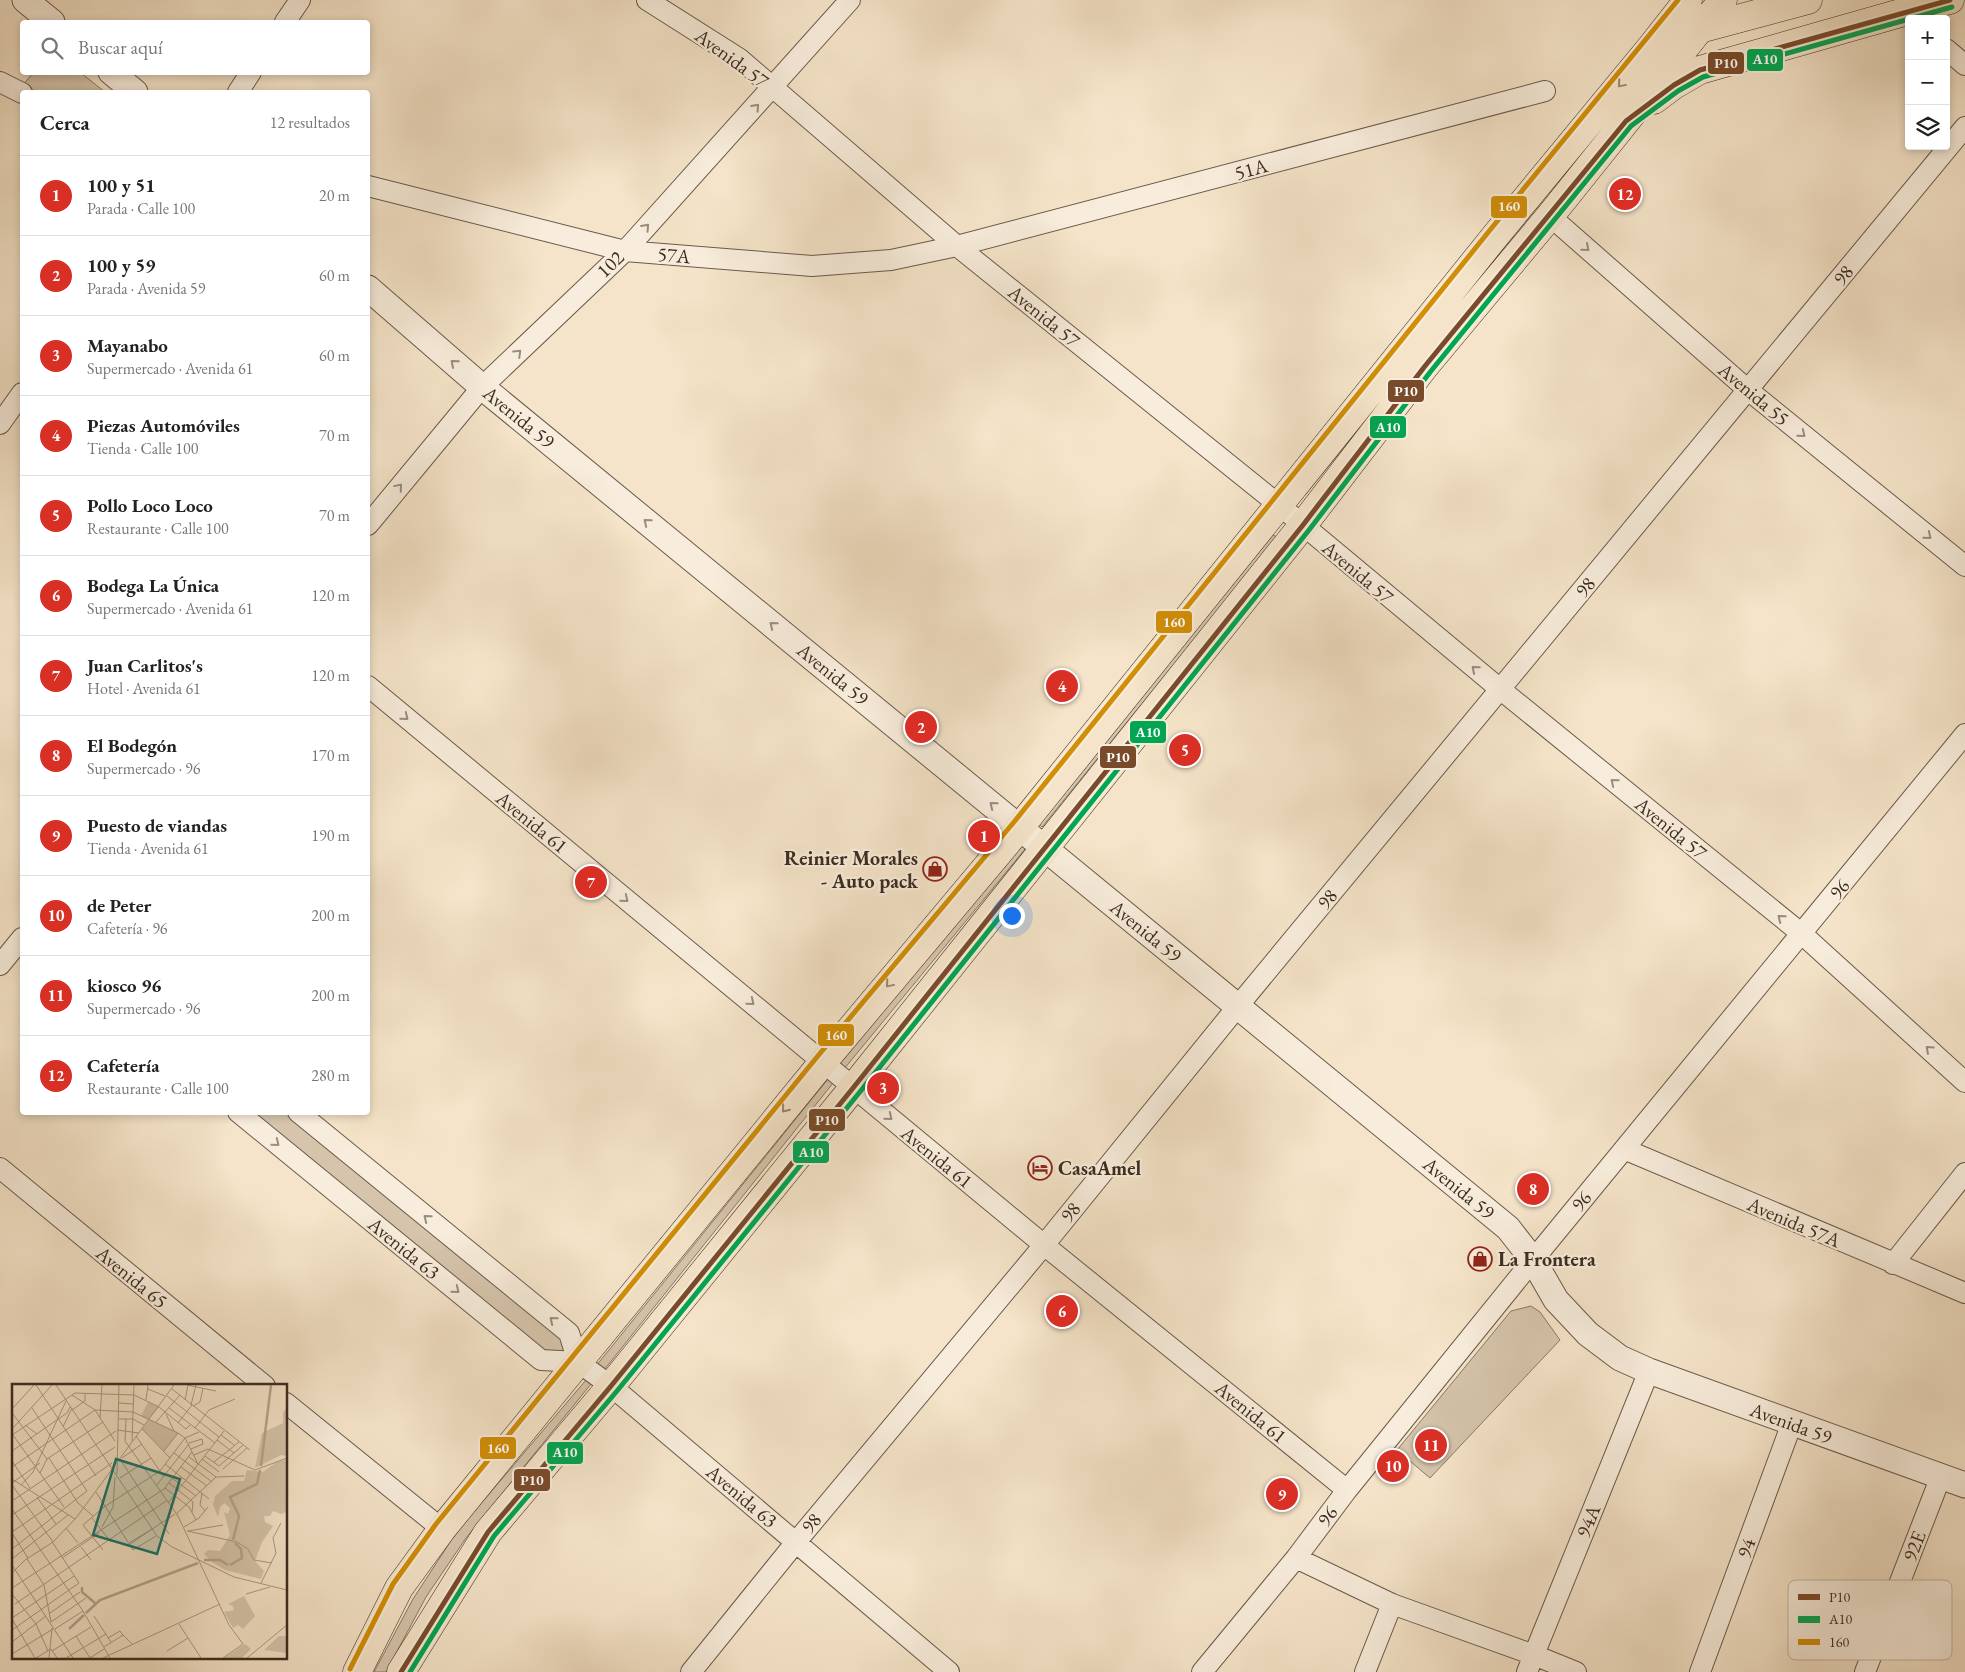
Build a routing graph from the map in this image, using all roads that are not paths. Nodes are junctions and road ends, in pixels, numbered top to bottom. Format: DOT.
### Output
graph roads {
  1 [pos="25,0"];
  2 [pos="300,0"];
  3 [pos="647,0"];
  4 [pos="850,0"];
  5 [pos="1679,0"];
  6 [pos="1688,0"];
  7 [pos="1723,0"];
  8 [pos="1808,0"];
  9 [pos="1948,3"];
  10 [pos="1901,10"];
  11 [pos="50,20"];
  12 [pos="286,20"];
  13 [pos="1700,28"];
  14 [pos="1652,46"];
  15 [pos="1950,52"];
  16 [pos="1965,65"];
  17 [pos="115,75"];
  18 [pos="249,75"];
  19 [pos="0,82"];
  20 [pos="773,87"];
  21 [pos="133,90"];
  22 [pos="239,90"];
  23 [pos="1545,91"];
  24 [pos="20,92"];
  25 [pos="1626,121"];
  26 [pos="1965,127"];
  27 [pos="370,187"];
  28 [pos="1550,216"];
  29 [pos="957,246"];
  30 [pos="625,251"];
  31 [pos="370,290"];
  32 [pos="482,387"];
  33 [pos="1748,390"];
  34 [pos="1279,505"];
  35 [pos="370,523"];
  36 [pos="1303,525"];
  37 [pos="1965,566"];
  38 [pos="370,688"];
  39 [pos="1500,689"];
  40 [pos="1965,734"];
  41 [pos="1020,827"];
  42 [pos="1045,847"];
  43 [pos="1802,934"];
  44 [pos="20,940"];
  45 [pos="0,965"];
  46 [pos="1238,1006"];
  47 [pos="823,1062"];
  48 [pos="1965,1082"];
  49 [pos="852,1088"];
  50 [pos="242,1115"];
  51 [pos="302,1115"];
  52 [pos="1624,1149"];
  53 [pos="0,1168"];
  54 [pos="1965,1173"];
  55 [pos="1044,1245"];
  56 [pos="1533,1260"];
  57 [pos="1893,1264"];
  58 [pos="1965,1293"];
  59 [pos="578,1362"];
  60 [pos="1649,1371"];
  61 [pos="263,1384"];
  62 [pos="611,1386"];
  63 [pos="288,1405"];
  64 [pos="1792,1423"];
  65 [pos="1941,1476"];
  66 [pos="1965,1485"];
  67 [pos="1347,1490"];
  68 [pos="442,1529"];
  69 [pos="796,1542"];
  70 [pos="1296,1558"];
  71 [pos="1901,1580"];
  72 [pos="1392,1604"];
  73 [pos="1870,1660"];
  74 [pos="1531,1663"];
  75 [pos="358,1672"];
  76 [pos="401,1672"];
  77 [pos="691,1672"];
  78 [pos="949,1672"];
  79 [pos="1202,1672"];
  80 [pos="1366,1672"];
  81 [pos="1576,1672"];
  82 [pos="1700,1672"];
  83 [pos="1865,1672"];
  1 -- 11 [label="street"];
  2 -- 12 [label="street"];
  3 -- 20 [label="street, Avenida 57"];
  4 -- 20 [label="street, 102"];
  5 -- 14 [label="main road"];
  6 -- 14 [label="main road"];
  7 -- 13 [label="main road"];
  8 -- 13 [label="main road"];
  9 -- 10 [label="main road"];
  10 -- 25 [label="main road"];
  13 -- 14 [label="main road"];
  13 -- 25 [label="main road"];
  14 -- 34 [label="main road, one-way"];
  15 -- 16 [label="street"];
  17 -- 21 [label="street"];
  18 -- 22 [label="street"];
  19 -- 24 [label="street"];
  20 -- 29 [label="street, Avenida 57"];
  30 -- 20 [label="street, 102, one-way"];
  23 -- 29 [label="street, 51A"];
  25 -- 28 [label="main road"];
  26 -- 33 [label="street, 98"];
  27 -- 30 [label="street, 57A"];
  28 -- 33 [label="street, Avenida 55, one-way"];
  28 -- 36 [label="main road"];
  29 -- 30 [label="street, 57A"];
  29 -- 34 [label="street, Avenida 57"];
  32 -- 30 [label="street, 102, one-way"];
  32 -- 31 [label="street, Avenida 59, one-way"];
  35 -- 32 [label="street, 102, one-way"];
  41 -- 32 [label="street, Avenida 59, one-way"];
  33 -- 37 [label="street, Avenida 55, one-way"];
  33 -- 39 [label="street, 98"];
  34 -- 36 [label="street, Avenida 57"];
  34 -- 41 [label="main road"];
  39 -- 36 [label="street, Avenida 57, one-way"];
  36 -- 42 [label="main road"];
  38 -- 47 [label="street, Avenida 61, one-way"];
  43 -- 39 [label="street, Avenida 57, one-way"];
  39 -- 46 [label="street, 98"];
  40 -- 43 [label="street, 96"];
  41 -- 42 [label="street, Avenida 59"];
  41 -- 47 [label="main road, one-way"];
  42 -- 46 [label="street, Avenida 59"];
  42 -- 49 [label="main road"];
  48 -- 43 [label="street, Avenida 57, one-way"];
  43 -- 52 [label="street, 96"];
  44 -- 45 [label="street"];
  46 -- 55 [label="street, 98"];
  46 -- 56 [label="street, Avenida 59"];
  47 -- 49 [label="street, Avenida 61"];
  47 -- 59 [label="main road, one-way"];
  49 -- 55 [label="street, Avenida 61, one-way"];
  49 -- 62 [label="main road"];
  50 -- 59 [label="street, Avenida 63, one-way"];
  59 -- 51 [label="street, Avenida 63, one-way"];
  52 -- 56 [label="street, 96"];
  52 -- 57 [label="street, Avenida 57A"];
  53 -- 61 [label="street, Avenida 65"];
  54 -- 57 [label="street"];
  55 -- 67 [label="street, Avenida 61"];
  55 -- 69 [label="street, 98"];
  56 -- 60 [label="street, Avenida 59"];
  56 -- 67 [label="street, 96"];
  57 -- 58 [label="street, Avenida 57A"];
  59 -- 62 [label="street, Avenida 63"];
  59 -- 68 [label="main road"];
  60 -- 64 [label="street, Avenida 59"];
  60 -- 74 [label="street, 94A"];
  62 -- 69 [label="street, Avenida 63"];
  62 -- 76 [label="main road"];
  63 -- 68 [label="street"];
  64 -- 65 [label="street, Avenida 59"];
  64 -- 82 [label="street, 94"];
  65 -- 66 [label="street, Avenida 59"];
  65 -- 71 [label="street, 92E"];
  67 -- 70 [label="street, 96"];
  68 -- 75 [label="main road"];
  69 -- 77 [label="street, 98"];
  69 -- 78 [label="street, Avenida 63"];
  70 -- 72 [label="street"];
  70 -- 79 [label="street, 96"];
  72 -- 74 [label="street"];
  72 -- 80 [label="street"];
  73 -- 83 [label="street, 92E"];
  74 -- 81 [label="street"];
}
